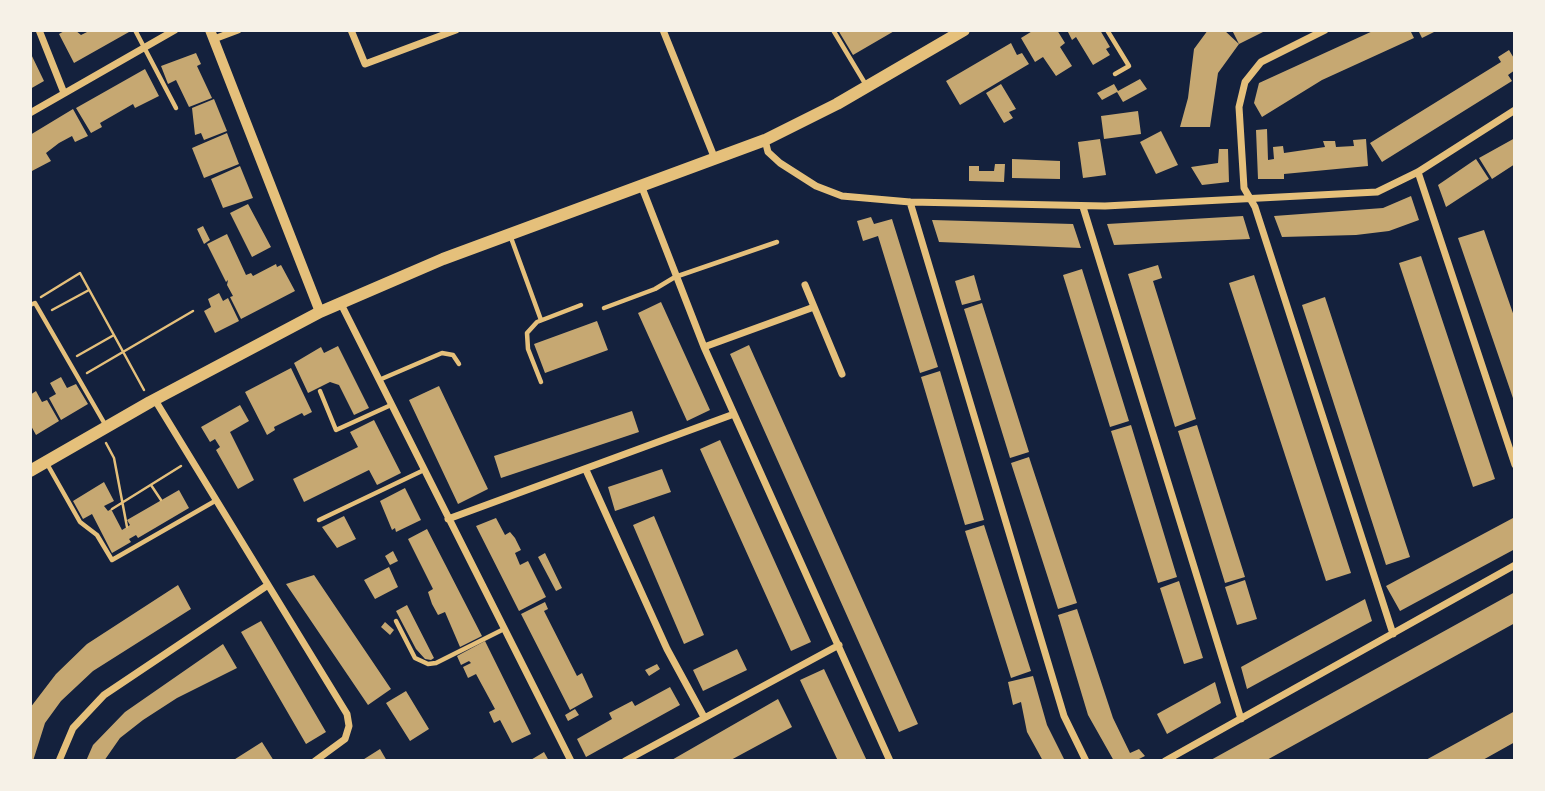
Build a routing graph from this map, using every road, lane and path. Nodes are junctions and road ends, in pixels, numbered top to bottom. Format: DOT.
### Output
graph roads {
  1 [pos="39,30"];
  2 [pos="135,30"];
  3 [pos="175,30"];
  4 [pos="238,30"];
  5 [pos="351,30"];
  6 [pos="456,30"];
  7 [pos="663,30"];
  8 [pos="833,30"];
  9 [pos="964,30"];
  10 [pos="1107,30"];
  11 [pos="1325,30"];
  12 [pos="212,34"];
  13 [pos="144,48"];
  14 [pos="1115,74"];
  15 [pos="866,86"];
  16 [pos="64,93"];
  17 [pos="176,108"];
  18 [pos="1515,110"];
  19 [pos="30,113"];
  20 [pos="765,140"];
  21 [pos="715,159"];
  22 [pos="1418,172"];
  23 [pos="641,186"];
  24 [pos="1248,198"];
  25 [pos="910,202"];
  26 [pos="1083,207"];
  27 [pos="510,234"];
  28 [pos="777,242"];
  29 [pos="675,277"];
  30 [pos="805,285"];
  31 [pos="89,290"];
  32 [pos="340,302"];
  33 [pos="32,304"];
  34 [pos="581,304"];
  35 [pos="814,307"];
  36 [pos="604,308"];
  37 [pos="193,311"];
  38 [pos="320,312"];
  39 [pos="42,316"];
  40 [pos="541,320"];
  41 [pos="114,335"];
  42 [pos="704,347"];
  43 [pos="123,352"];
  44 [pos="68,361"];
  45 [pos="459,364"];
  46 [pos="87,373"];
  47 [pos="842,374"];
  48 [pos="378,380"];
  49 [pos="541,382"];
  50 [pos="320,391"];
  51 [pos="152,401"];
  52 [pos="391,405"];
  53 [pos="734,414"];
  54 [pos="103,429"];
  55 [pos="190,460"];
  56 [pos="46,462"];
  57 [pos="1515,465"];
  58 [pos="424,470"];
  59 [pos="586,470"];
  60 [pos="30,471"];
  61 [pos="151,484"];
  62 [pos="161,500"];
  63 [pos="215,501"];
  64 [pos="122,502"];
  65 [pos="112,509"];
  66 [pos="449,519"];
  67 [pos="319,520"];
  68 [pos="127,527"];
  69 [pos="1515,565"];
  70 [pos="268,585"];
  71 [pos="396,621"];
  72 [pos="504,629"];
  73 [pos="1393,634"];
  74 [pos="839,645"];
  75 [pos="704,717"];
  76 [pos="1241,719"];
  77 [pos="59,761"];
  78 [pos="315,761"];
  79 [pos="571,761"];
  80 [pos="625,761"];
  81 [pos="890,761"];
  82 [pos="1086,761"];
  83 [pos="1165,761"];
  1 -- 16 [label="street"];
  2 -- 13 [label="lane"];
  3 -- 13 [label="street"];
  4 -- 12 [label="street"];
  5 -- 6 [label="street"];
  7 -- 21 [label="street"];
  8 -- 15 [label="lane"];
  9 -- 15 [label="main road"];
  10 -- 14 [label="lane"];
  11 -- 24 [label="street"];
  12 -- 38 [label="street"];
  13 -- 16 [label="street"];
  13 -- 17 [label="lane"];
  15 -- 20 [label="main road"];
  16 -- 19 [label="street"];
  18 -- 22 [label="street"];
  20 -- 21 [label="main road"];
  20 -- 25 [label="street"];
  21 -- 23 [label="main road"];
  22 -- 24 [label="street"];
  22 -- 57 [label="street"];
  23 -- 27 [label="main road"];
  23 -- 29 [label="street"];
  24 -- 26 [label="street"];
  24 -- 73 [label="street"];
  25 -- 26 [label="street"];
  25 -- 82 [label="street"];
  26 -- 76 [label="street"];
  27 -- 32 [label="main road"];
  27 -- 40 [label="lane"];
  28 -- 29 [label="lane"];
  29 -- 36 [label="lane"];
  29 -- 42 [label="street"];
  30 -- 35 [label="street"];
  31 -- 33 [label="path"];
  31 -- 39 [label="path"];
  31 -- 41 [label="path"];
  32 -- 38 [label="main road"];
  32 -- 48 [label="street"];
  33 -- 39 [label="lane"];
  34 -- 40 [label="lane"];
  35 -- 42 [label="street"];
  35 -- 47 [label="street"];
  37 -- 43 [label="path"];
  38 -- 51 [label="main road"];
  39 -- 44 [label="lane"];
  40 -- 49 [label="lane"];
  41 -- 43 [label="path"];
  41 -- 44 [label="path"];
  42 -- 53 [label="street"];
  43 -- 46 [label="path"];
  43 -- 51 [label="path"];
  44 -- 54 [label="lane"];
  45 -- 48 [label="lane"];
  48 -- 52 [label="street"];
  50 -- 52 [label="lane"];
  51 -- 54 [label="main road"];
  51 -- 55 [label="street"];
  52 -- 58 [label="street"];
  53 -- 59 [label="street"];
  53 -- 74 [label="street"];
  54 -- 56 [label="main road"];
  54 -- 64 [label="path"];
  55 -- 61 [label="path"];
  55 -- 63 [label="street"];
  56 -- 60 [label="main road"];
  56 -- 63 [label="lane"];
  58 -- 66 [label="street"];
  58 -- 67 [label="lane"];
  59 -- 66 [label="street"];
  59 -- 75 [label="street"];
  61 -- 62 [label="path"];
  61 -- 64 [label="path"];
  63 -- 70 [label="street"];
  64 -- 65 [label="path"];
  64 -- 68 [label="path"];
  66 -- 72 [label="street"];
  69 -- 73 [label="street"];
  70 -- 77 [label="street"];
  70 -- 78 [label="street"];
  71 -- 72 [label="lane"];
  72 -- 79 [label="street"];
  73 -- 76 [label="street"];
  74 -- 75 [label="street"];
  74 -- 81 [label="street"];
  75 -- 80 [label="street"];
  76 -- 83 [label="street"];
}
